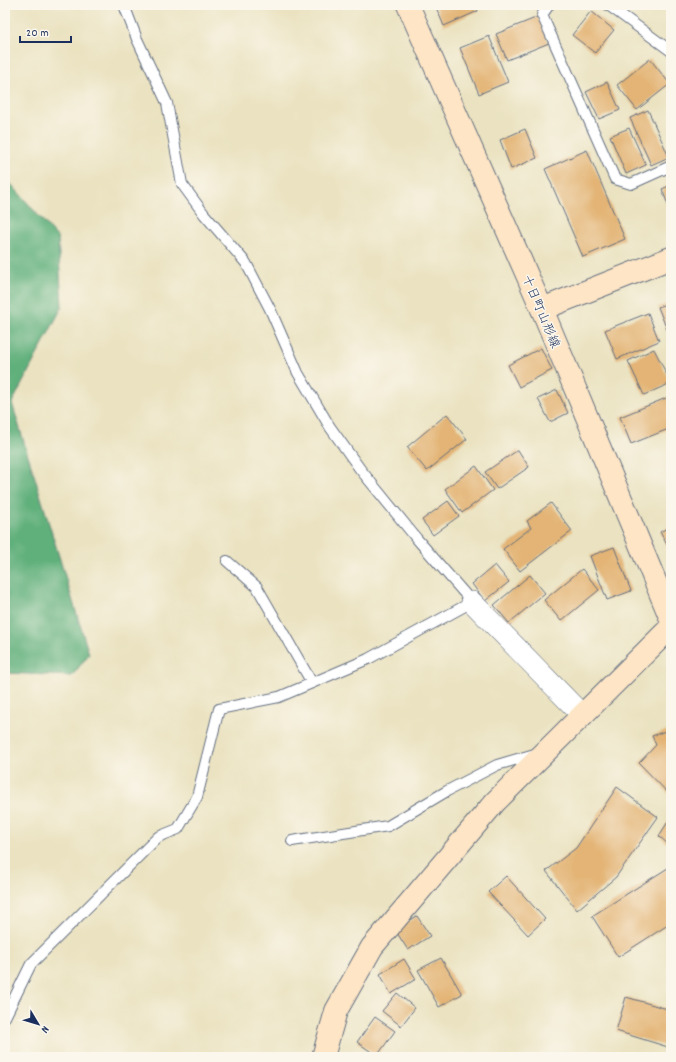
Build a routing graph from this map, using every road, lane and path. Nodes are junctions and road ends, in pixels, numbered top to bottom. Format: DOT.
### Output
graph roads {
  1 [pos="124,5"];
  2 [pos="408,5"];
  3 [pos="548,5"];
  4 [pos="608,5"];
  5 [pos="671,51"];
  6 [pos="671,166"];
  7 [pos="671,258"];
  8 [pos="542,309"];
  9 [pos="227,561"];
  10 [pos="472,602"];
  11 [pos="671,618"];
  12 [pos="671,627"];
  13 [pos="312,683"];
  14 [pos="582,716"];
  15 [pos="548,750"];
  16 [pos="292,841"];
  17 [pos="5,1016"];
  18 [pos="323,1057"];
  1 -- 10 [label="lane"];
  2 -- 8 [label="street, 十日町山形線"];
  3 -- 6 [label="lane"];
  4 -- 5 [label="lane"];
  7 -- 8 [label="street"];
  8 -- 11 [label="street, 十日町山形線"];
  9 -- 13 [label="lane"];
  10 -- 13 [label="lane"];
  10 -- 14 [label="street"];
  12 -- 14 [label="street"];
  13 -- 17 [label="lane"];
  14 -- 15 [label="street"];
  15 -- 16 [label="lane"];
  15 -- 18 [label="street"];
}
